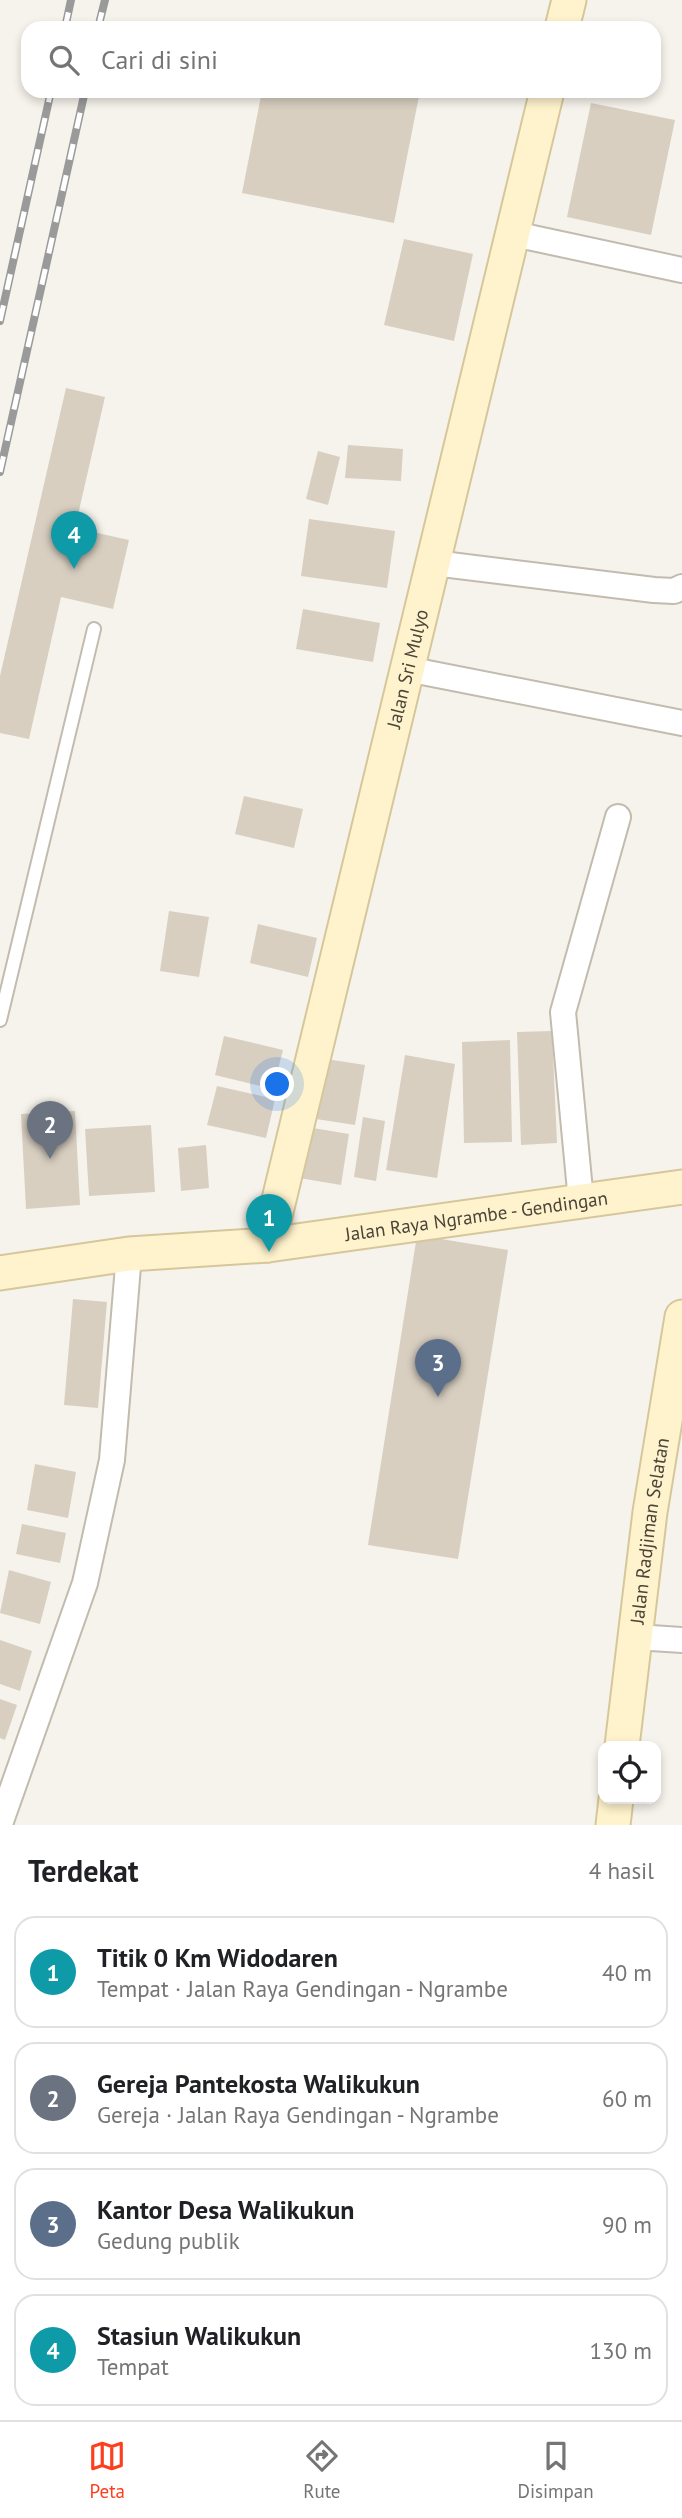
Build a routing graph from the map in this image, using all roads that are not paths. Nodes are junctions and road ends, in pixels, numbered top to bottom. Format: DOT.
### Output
graph roads {
  1 [pos="569,0"];
  2 [pos="564,21"];
  3 [pos="545,98"];
  4 [pos="514,234"];
  5 [pos="682,270"];
  6 [pos="434,563"];
  7 [pos="682,587"];
  8 [pos="94,629"];
  9 [pos="407,669"];
  10 [pos="682,723"];
  11 [pos="618,817"];
  12 [pos="0,1020"];
  13 [pos="682,1187"];
  14 [pos="581,1201"];
  15 [pos="268,1245"];
  16 [pos="129,1254"];
  17 [pos="0,1273"];
  18 [pos="682,1317"];
  19 [pos="635,1637"];
  20 [pos="682,1640"];
  21 [pos="623,1741"];
  22 [pos="615,1804"];
  23 [pos="0,1824"];
  24 [pos="612,1825"];
  1 -- 2 [label="main road"];
  3 -- 4 [label="main road, Jalan Sri Mulyo"];
  4 -- 5 [label="street"];
  4 -- 6 [label="main road, Jalan Sri Mulyo"];
  6 -- 7 [label="street"];
  6 -- 9 [label="main road, Jalan Sri Mulyo"];
  8 -- 12 [label="lane"];
  9 -- 10 [label="street"];
  9 -- 15 [label="main road, Jalan Sri Mulyo"];
  11 -- 14 [label="street"];
  13 -- 14 [label="main road, Jalan Raya Ngrambe - Gendingan"];
  14 -- 15 [label="main road, Jalan Raya Ngrambe - Gendingan"];
  15 -- 16 [label="main road, Jalan Raya Ngrambe - Gendingan"];
  16 -- 17 [label="main road, Jalan Raya Ngrambe - Gendingan"];
  16 -- 23 [label="street"];
  18 -- 19 [label="main road, Jalan Radjiman Selatan"];
  19 -- 20 [label="street"];
  19 -- 21 [label="main road, Jalan Radjiman Selatan"];
  22 -- 24 [label="main road"];
}
